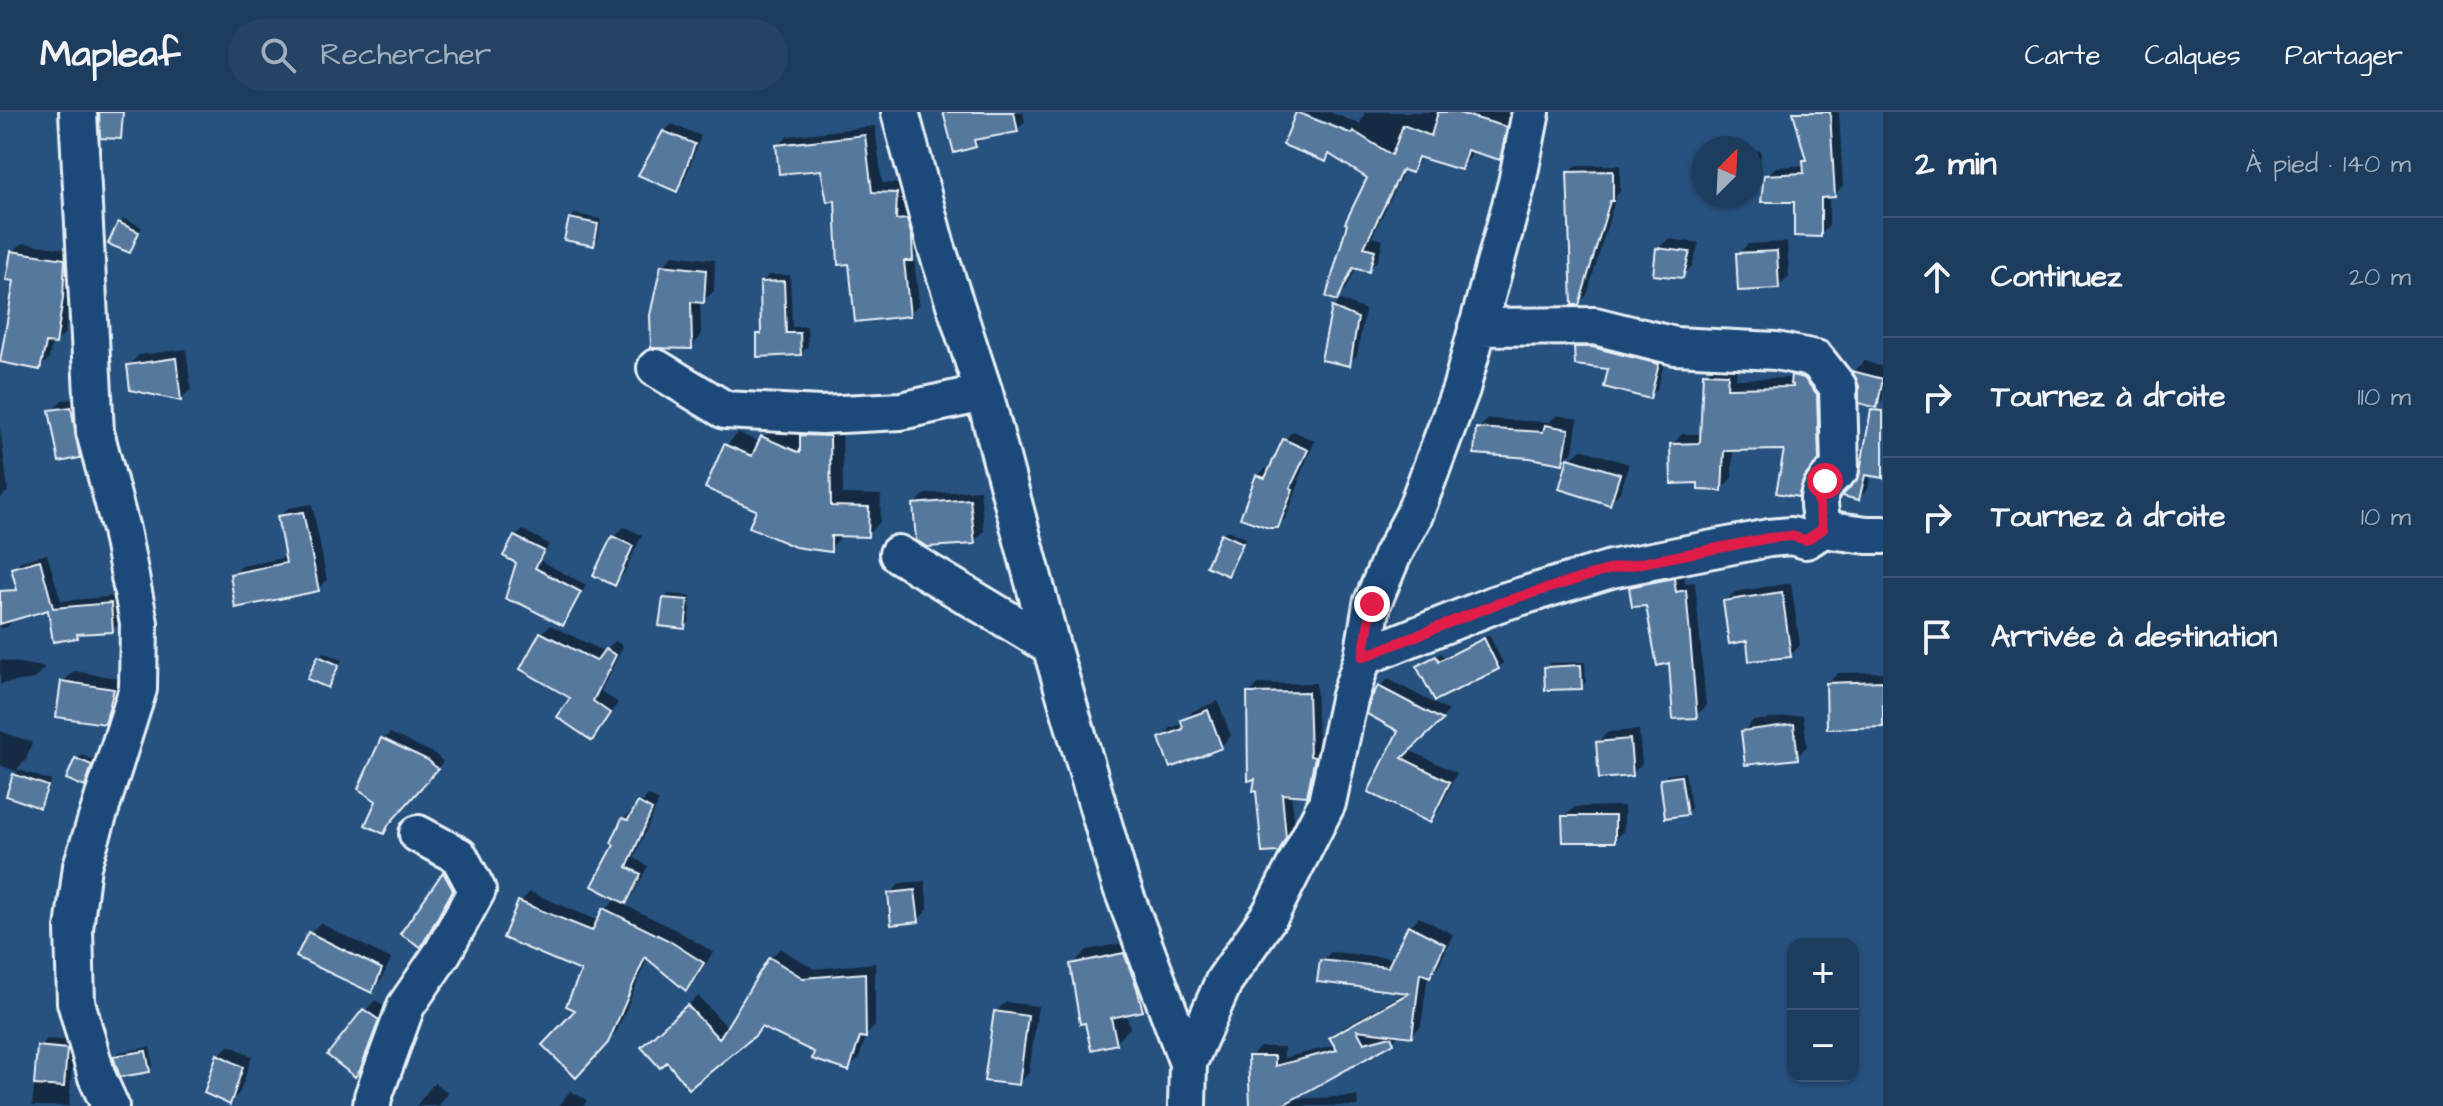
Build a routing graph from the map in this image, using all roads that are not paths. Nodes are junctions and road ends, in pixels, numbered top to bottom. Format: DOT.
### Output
graph roads {
  1 [pos="78,112"];
  2 [pos="900,112"];
  3 [pos="1531,112"];
  4 [pos="1477,327"];
  5 [pos="656,368"];
  6 [pos="984,393"];
  7 [pos="1823,529"];
  8 [pos="1883,535"];
  9 [pos="898,554"];
  10 [pos="1051,646"];
  11 [pos="1363,657"];
  12 [pos="418,834"];
  13 [pos="1188,1063"];
  14 [pos="110,1106"];
  15 [pos="372,1106"];
  16 [pos="1187,1106"];
  1 -- 14 [label="street"];
  2 -- 6 [label="street"];
  3 -- 4 [label="street"];
  4 -- 7 [label="street"];
  4 -- 11 [label="street"];
  5 -- 6 [label="street"];
  6 -- 10 [label="street"];
  7 -- 8 [label="street"];
  7 -- 11 [label="street"];
  9 -- 10 [label="street"];
  10 -- 13 [label="street"];
  11 -- 13 [label="street"];
  12 -- 15 [label="street"];
  13 -- 16 [label="street"];
}
